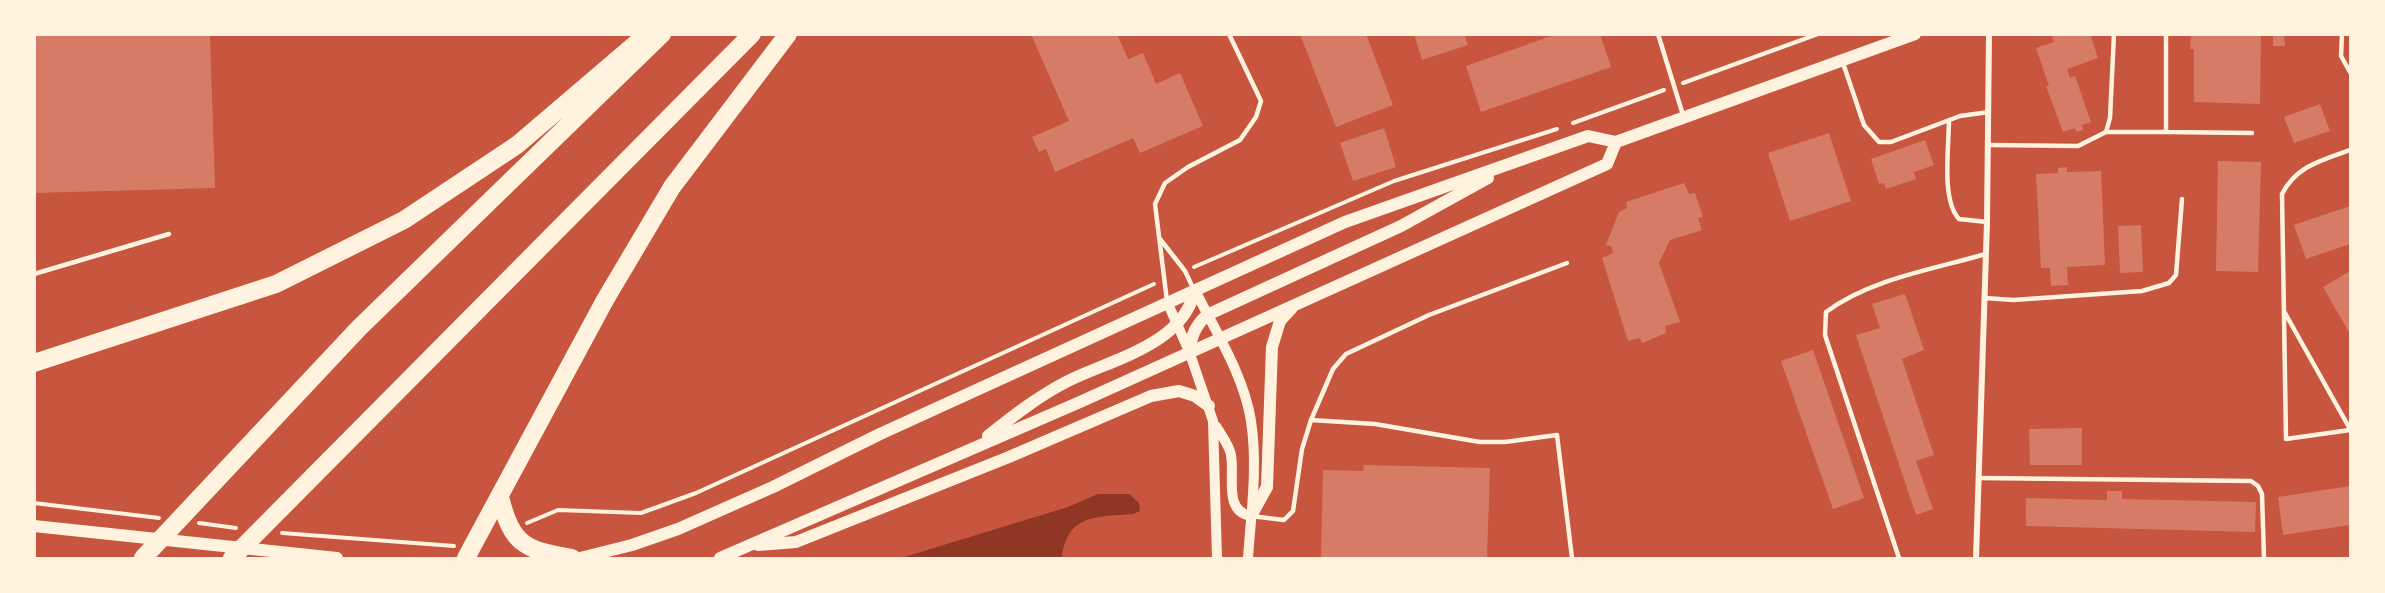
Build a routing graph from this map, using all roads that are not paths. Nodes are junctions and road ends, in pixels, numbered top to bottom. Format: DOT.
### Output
graph roads {
  1 [pos="647,34"];
  2 [pos="662,34"];
  3 [pos="752,34"];
  4 [pos="788,34"];
  5 [pos="1229,34"];
  6 [pos="1658,34"];
  7 [pos="1915,34"];
  8 [pos="1989,34"];
  9 [pos="2114,34"];
  10 [pos="2166,34"];
  11 [pos="2342,34"];
  12 [pos="1842,60"];
  13 [pos="2350,72"];
  14 [pos="1989,112"];
  15 [pos="1683,117"];
  16 [pos="1948,120"];
  17 [pos="2106,132"];
  18 [pos="2166,132"];
  19 [pos="2252,133"];
  20 [pos="1616,142"];
  21 [pos="1989,145"];
  22 [pos="2350,150"];
  23 [pos="1513,164"];
  24 [pos="2182,199"];
  25 [pos="1988,222"];
  26 [pos="169,234"];
  27 [pos="1160,239"];
  28 [pos="1986,254"];
  29 [pos="1567,263"];
  30 [pos="34,274"];
  31 [pos="1195,290"];
  32 [pos="1985,298"];
  33 [pos="1168,304"];
  34 [pos="1295,305"];
  35 [pos="2284,310"];
  36 [pos="1207,315"];
  37 [pos="1177,324"];
  38 [pos="1219,338"];
  39 [pos="1189,351"];
  40 [pos="56,356"];
  41 [pos="34,363"];
  42 [pos="34,371"];
  43 [pos="1209,406"];
  44 [pos="1311,420"];
  45 [pos="1213,422"];
  46 [pos="2350,430"];
  47 [pos="974,447"];
  48 [pos="1978,478"];
  49 [pos="500,496"];
  50 [pos="1251,516"];
  51 [pos="34,526"];
  52 [pos="748,546"];
  53 [pos="470,551"];
  54 [pos="143,558"];
  55 [pos="232,558"];
  56 [pos="337,558"];
  57 [pos="572,558"];
  58 [pos="580,558"];
  59 [pos="720,558"];
  60 [pos="1217,558"];
  61 [pos="1248,558"];
  62 [pos="1572,558"];
  63 [pos="1899,558"];
  64 [pos="1976,558"];
  65 [pos="2264,558"];
  1 -- 40 [label="highway"];
  2 -- 54 [label="highway"];
  3 -- 55 [label="highway"];
  4 -- 49 [label="highway"];
  5 -- 27 [label="lane"];
  6 -- 15 [label="lane"];
  7 -- 12 [label="main road"];
  8 -- 14 [label="street"];
  9 -- 17 [label="lane"];
  10 -- 18 [label="lane"];
  11 -- 13 [label="lane"];
  12 -- 15 [label="main road"];
  12 -- 16 [label="lane"];
  14 -- 16 [label="lane"];
  14 -- 21 [label="street"];
  15 -- 20 [label="main road"];
  16 -- 25 [label="lane"];
  17 -- 18 [label="lane"];
  17 -- 21 [label="lane"];
  18 -- 19 [label="lane"];
  20 -- 23 [label="main road"];
  20 -- 34 [label="main road"];
  21 -- 25 [label="street"];
  22 -- 35 [label="lane"];
  23 -- 31 [label="main road"];
  23 -- 36 [label="main road"];
  24 -- 32 [label="lane"];
  25 -- 28 [label="street"];
  26 -- 30 [label="lane"];
  27 -- 31 [label="lane"];
  27 -- 33 [label="lane"];
  28 -- 32 [label="street"];
  28 -- 63 [label="lane"];
  29 -- 44 [label="lane"];
  31 -- 33 [label="main road"];
  31 -- 36 [label="street"];
  31 -- 37 [label="main road"];
  32 -- 48 [label="street"];
  33 -- 37 [label="street"];
  33 -- 58 [label="main road"];
  34 -- 38 [label="main road"];
  34 -- 50 [label="main road"];
  35 -- 46 [label="lane"];
  35 -- 46 [label="lane"];
  36 -- 38 [label="street"];
  36 -- 39 [label="main road"];
  37 -- 39 [label="street"];
  37 -- 47 [label="main road"];
  38 -- 39 [label="main road"];
  38 -- 50 [label="street"];
  39 -- 43 [label="street"];
  39 -- 47 [label="main road"];
  40 -- 41 [label="highway"];
  40 -- 42 [label="highway"];
  43 -- 45 [label="street"];
  43 -- 52 [label="main road"];
  44 -- 50 [label="lane"];
  44 -- 62 [label="lane"];
  45 -- 50 [label="street"];
  45 -- 60 [label="street"];
  47 -- 52 [label="main road"];
  48 -- 64 [label="street"];
  48 -- 65 [label="lane"];
  49 -- 53 [label="highway"];
  49 -- 57 [label="highway"];
  50 -- 61 [label="street"];
  51 -- 56 [label="main road"];
  52 -- 59 [label="main road"];
}
